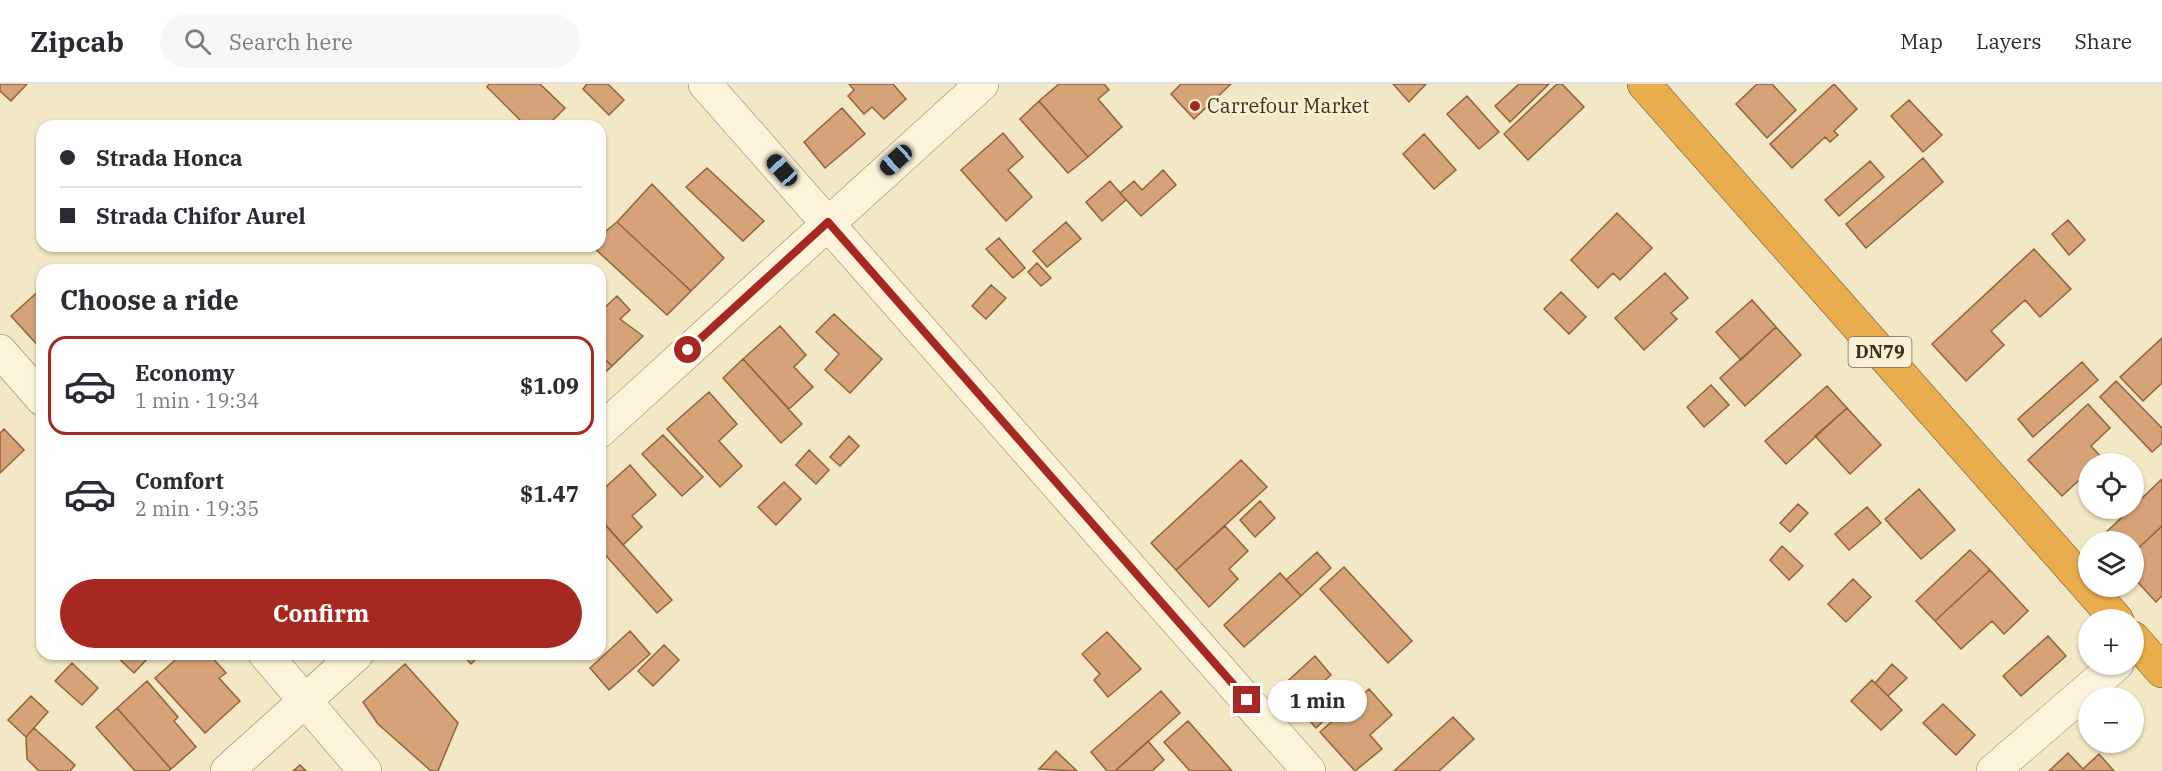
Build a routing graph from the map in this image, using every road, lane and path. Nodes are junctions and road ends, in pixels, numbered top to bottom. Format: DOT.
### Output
graph roads {
  1 [pos="705,84"];
  2 [pos="982,84"];
  3 [pos="1644,84"];
  4 [pos="828,222"];
  5 [pos="0,351"];
  6 [pos="36,392"];
  7 [pos="606,426"];
  8 [pos="2107,609"];
  9 [pos="2144,659"];
  10 [pos="270,660"];
  11 [pos="350,660"];
  12 [pos="2162,671"];
  13 [pos="2102,675"];
  14 [pos="306,701"];
  15 [pos="226,771"];
  16 [pos="365,771"];
  17 [pos="1309,771"];
  18 [pos="1992,771"];
  1 -- 4 [label="street"];
  2 -- 4 [label="street"];
  3 -- 8 [label="highway, DN79"];
  4 -- 7 [label="street"];
  4 -- 17 [label="street"];
  5 -- 6 [label="street"];
  9 -- 12 [label="highway"];
  10 -- 14 [label="street"];
  11 -- 14 [label="street"];
  13 -- 18 [label="street"];
  14 -- 15 [label="street"];
  14 -- 16 [label="street"];
}
